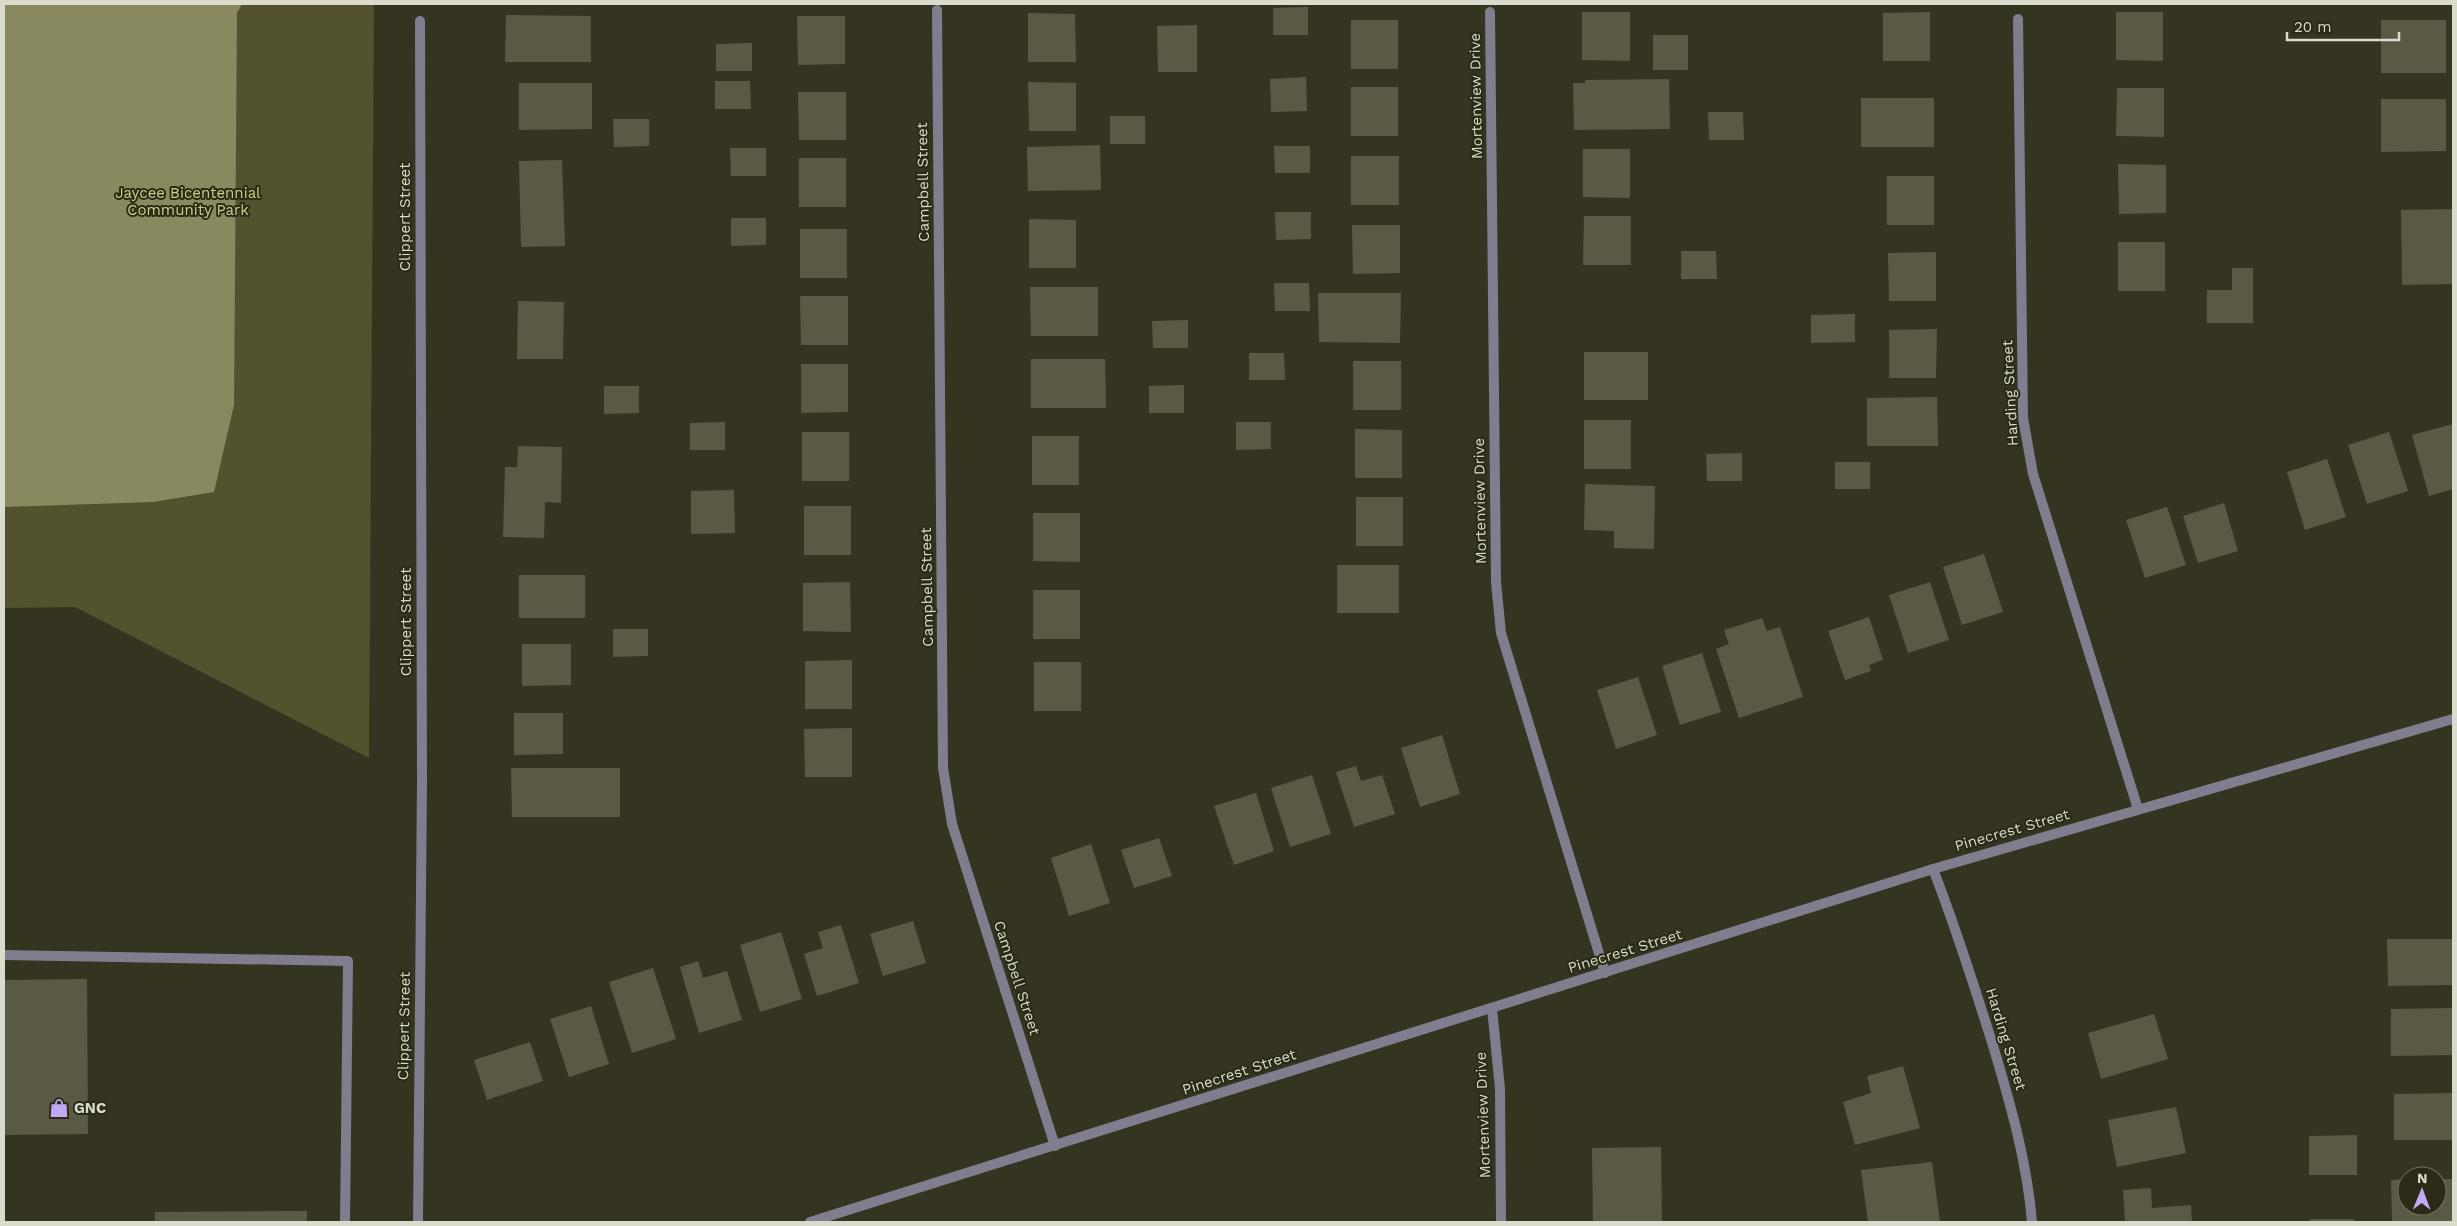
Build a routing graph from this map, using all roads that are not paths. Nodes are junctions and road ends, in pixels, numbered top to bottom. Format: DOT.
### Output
graph roads {
  1 [pos="937,10"];
  2 [pos="1490,12"];
  3 [pos="2018,20"];
  4 [pos="420,21"];
  5 [pos="2453,719"];
  6 [pos="2138,809"];
  7 [pos="1933,869"];
  8 [pos="4,955"];
  9 [pos="1605,973"];
  10 [pos="1492,1008"];
  11 [pos="1055,1146"];
  12 [pos="838,1218"];
  13 [pos="345,1222"];
  14 [pos="418,1222"];
  15 [pos="810,1222"];
  16 [pos="1501,1222"];
  17 [pos="2032,1222"];
  1 -- 11 [label="street, Campbell Street"];
  2 -- 9 [label="street, Mortenview Drive"];
  3 -- 6 [label="street, Harding Street"];
  4 -- 14 [label="street, Clippert Street"];
  5 -- 6 [label="street, Pinecrest Street"];
  6 -- 7 [label="street, Pinecrest Street"];
  7 -- 9 [label="street, Pinecrest Street"];
  7 -- 17 [label="street, Harding Street"];
  8 -- 13 [label="street"];
  9 -- 10 [label="street, Pinecrest Street"];
  10 -- 11 [label="street, Pinecrest Street"];
  10 -- 16 [label="street, Mortenview Drive"];
  11 -- 12 [label="street, Pinecrest Street"];
  12 -- 15 [label="street, Pinecrest Street"];
}
